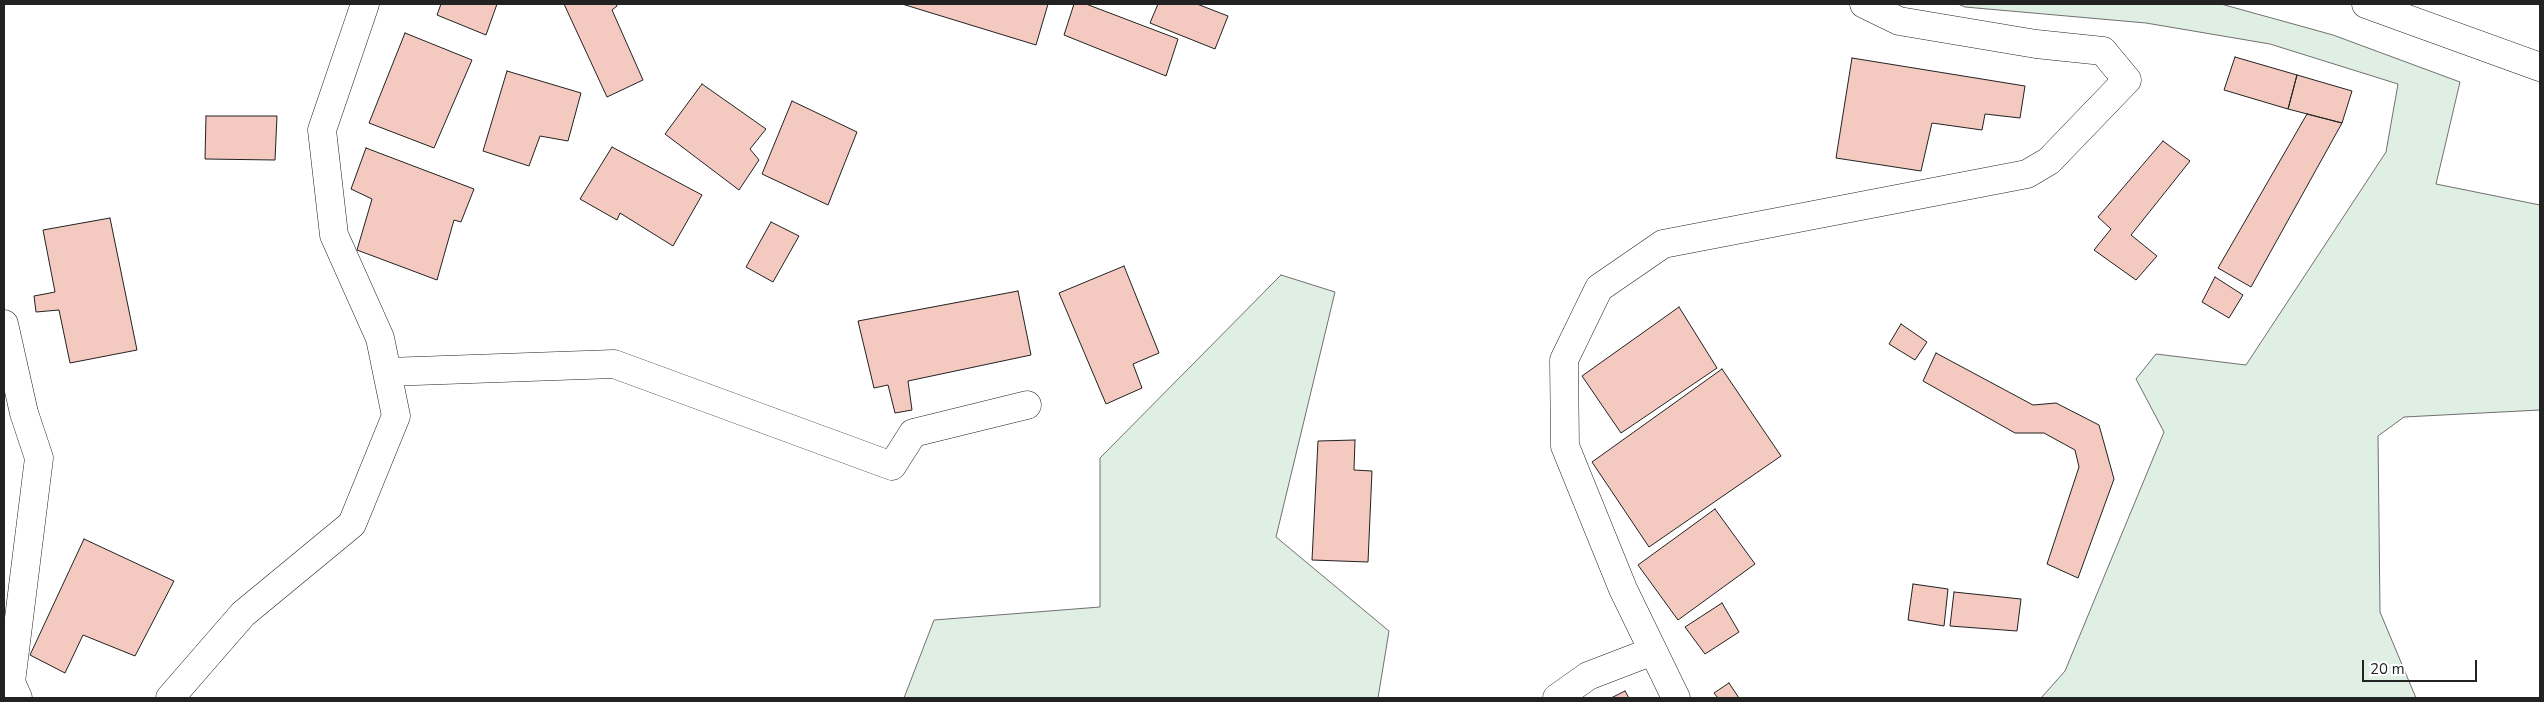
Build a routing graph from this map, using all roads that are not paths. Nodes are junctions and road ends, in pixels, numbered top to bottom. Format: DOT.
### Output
graph roads {
  1 [pos="365,4"];
  2 [pos="1864,4"];
  3 [pos="2366,4"];
  4 [pos="2540,67"];
  5 [pos="4,324"];
  6 [pos="387,372"];
  7 [pos="1027,405"];
  8 [pos="1653,651"];
  9 [pos="11,686"];
  10 [pos="170,698"];
  11 [pos="1557,698"];
  12 [pos="1676,698"];
  1 -- 6 [label="street"];
  2 -- 8 [label="street"];
  3 -- 4 [label="street"];
  5 -- 9 [label="street"];
  6 -- 7 [label="street"];
  6 -- 10 [label="street"];
  8 -- 11 [label="street"];
  8 -- 12 [label="street"];
}
